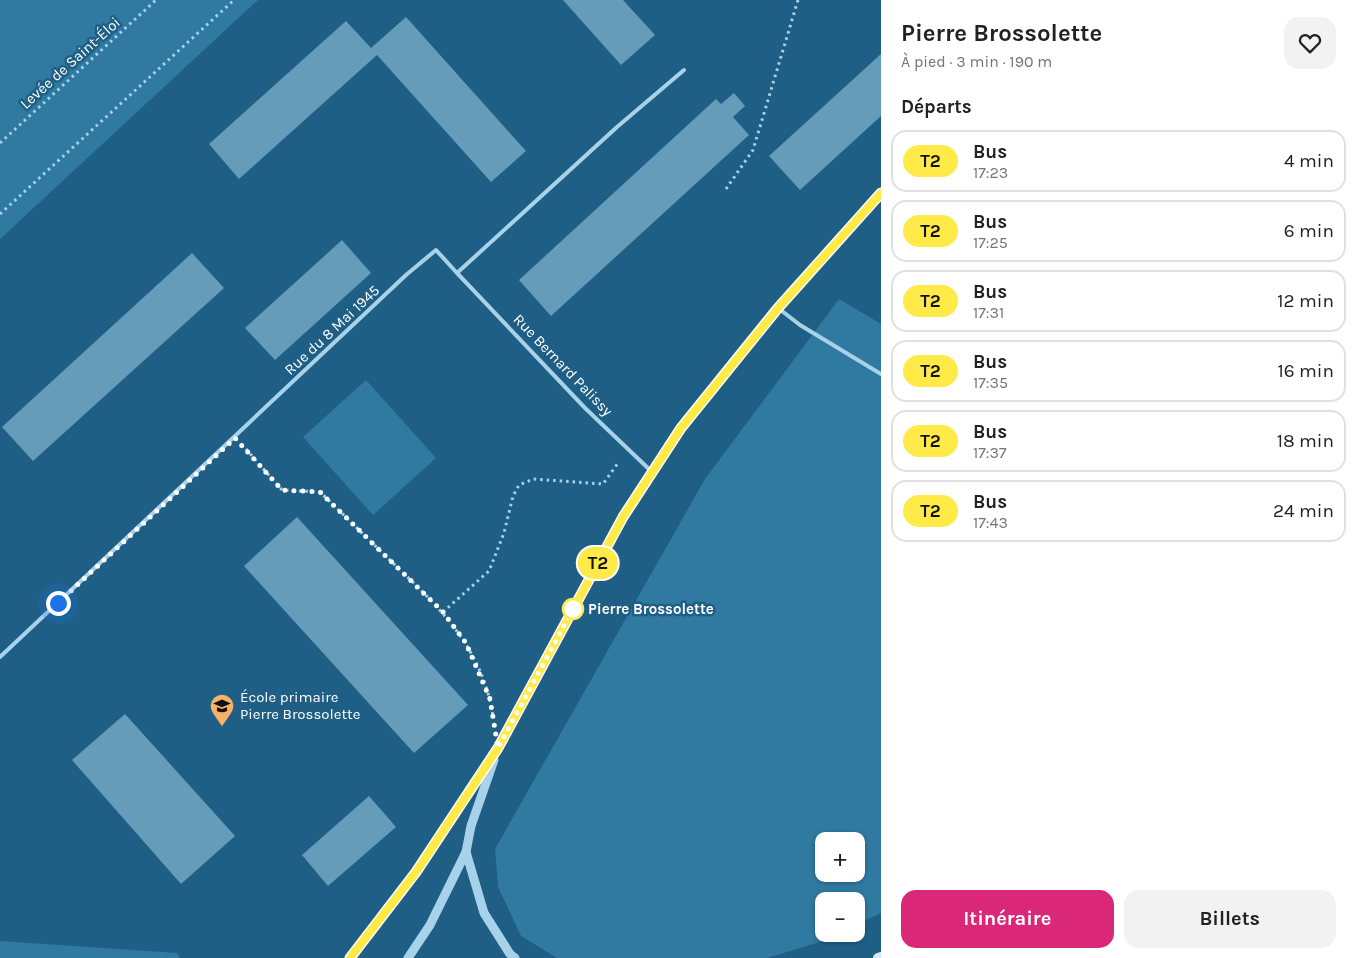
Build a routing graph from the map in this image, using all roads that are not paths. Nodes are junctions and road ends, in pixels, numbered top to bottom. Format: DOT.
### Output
graph roads {
  1 [pos="684,70"];
  2 [pos="881,193"];
  3 [pos="457,273"];
  4 [pos="778,308"];
  5 [pos="881,374"];
  6 [pos="652,472"];
  7 [pos="0,657"];
  8 [pos="498,748"];
  9 [pos="466,852"];
  10 [pos="350,958"];
  11 [pos="408,958"];
  12 [pos="515,958"];
  1 -- 3 [label="lane"];
  2 -- 4 [label="street"];
  3 -- 6 [label="lane, Rue Bernard Palissy"];
  3 -- 7 [label="lane, Rue du 8 Mai 1945"];
  4 -- 5 [label="lane"];
  4 -- 6 [label="street"];
  6 -- 8 [label="street"];
  8 -- 9 [label="street"];
  8 -- 10 [label="street"];
  9 -- 11 [label="street"];
  9 -- 12 [label="street"];
}
